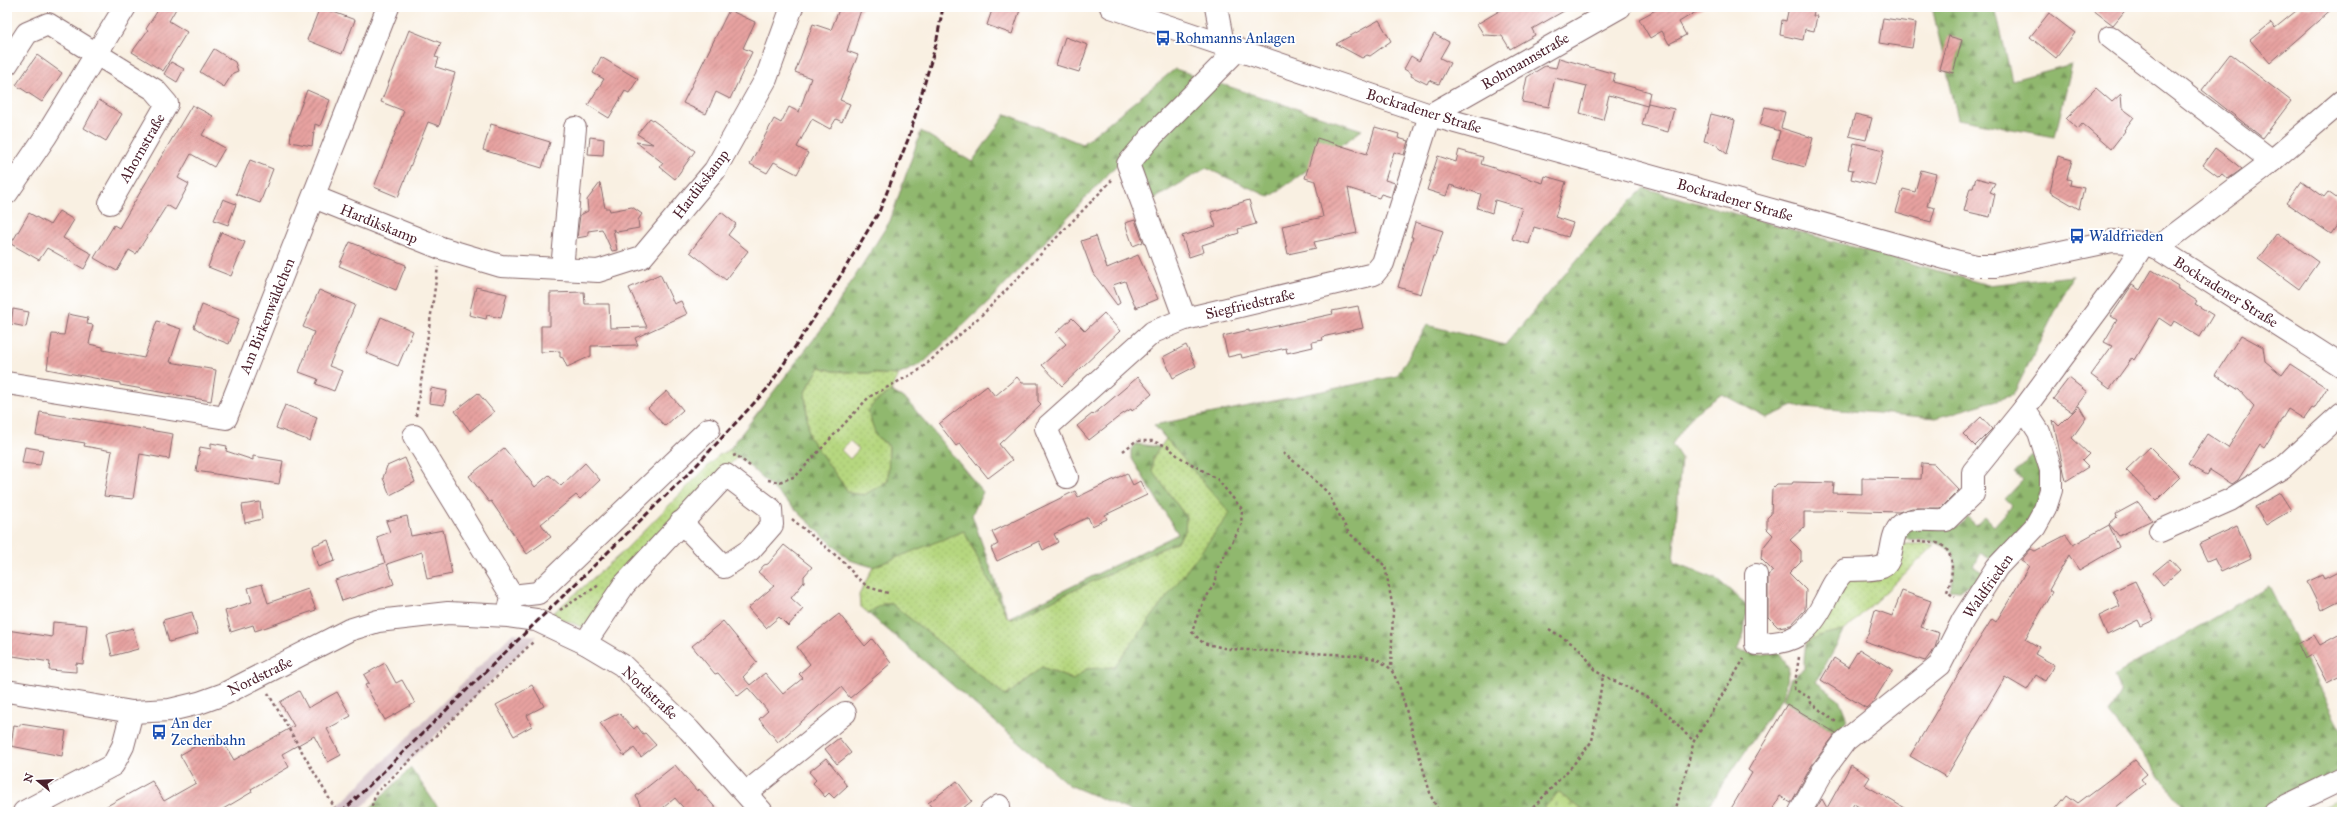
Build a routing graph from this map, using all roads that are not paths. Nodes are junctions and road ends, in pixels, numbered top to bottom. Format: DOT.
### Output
graph roads {
  1 [pos="125,7"];
  2 [pos="388,7"];
  3 [pos="792,7"];
  4 [pos="1111,7"];
  5 [pos="1216,7"];
  6 [pos="1620,7"];
  7 [pos="2110,37"];
  8 [pos="1230,47"];
  9 [pos="96,56"];
  10 [pos="7,64"];
  11 [pos="2342,101"];
  12 [pos="1430,115"];
  13 [pos="575,128"];
  14 [pos="2272,161"];
  15 [pos="7,193"];
  16 [pos="314,197"];
  17 [pos="110,203"];
  18 [pos="2150,246"];
  19 [pos="562,269"];
  20 [pos="1184,319"];
  21 [pos="2342,366"];
  22 [pos="7,383"];
  23 [pos="2024,409"];
  24 [pos="2342,413"];
  25 [pos="709,429"];
  26 [pos="414,436"];
  27 [pos="1067,477"];
  28 [pos="682,522"];
  29 [pos="2160,531"];
  30 [pos="1756,575"];
  31 [pos="510,606"];
  32 [pos="585,643"];
  33 [pos="7,691"];
  34 [pos="132,712"];
  35 [pos="844,713"];
  36 [pos="2342,779"];
  37 [pos="746,793"];
  38 [pos="24,812"];
  39 [pos="762,812"];
  40 [pos="1800,812"];
  41 [pos="2274,812"];
  1 -- 9 [label="street"];
  2 -- 16 [label="street, Am Birkenwäldchen"];
  3 -- 19 [label="street, Hardikskamp"];
  4 -- 8 [label="street, Bockradener Straße"];
  5 -- 8 [label="street"];
  6 -- 12 [label="street, Rohmannstraße"];
  7 -- 14 [label="street"];
  8 -- 12 [label="street, Bockradener Straße"];
  8 -- 20 [label="street"];
  9 -- 10 [label="street, Ahornstraße"];
  9 -- 15 [label="street"];
  9 -- 17 [label="street, Ahornstraße"];
  11 -- 14 [label="street"];
  12 -- 18 [label="street, Bockradener Straße"];
  12 -- 20 [label="street, Siegfriedstraße"];
  13 -- 19 [label="street"];
  14 -- 18 [label="street"];
  16 -- 19 [label="street, Hardikskamp"];
  16 -- 22 [label="street, Am Birkenwäldchen"];
  18 -- 21 [label="street, Bockradener Straße"];
  18 -- 23 [label="street"];
  20 -- 27 [label="street, Siegfriedstraße"];
  23 -- 30 [label="street"];
  23 -- 40 [label="street, Waldfrieden"];
  24 -- 29 [label="street"];
  25 -- 31 [label="street"];
  26 -- 31 [label="street"];
  28 -- 28 [label="street"];
  28 -- 32 [label="street"];
  31 -- 32 [label="street, Nordstraße"];
  31 -- 34 [label="street, Nordstraße"];
  32 -- 37 [label="street, Nordstraße"];
  33 -- 34 [label="street, Nordstraße"];
  34 -- 38 [label="street"];
  35 -- 37 [label="street"];
  36 -- 41 [label="street"];
  37 -- 39 [label="street, Nordstraße"];
}
